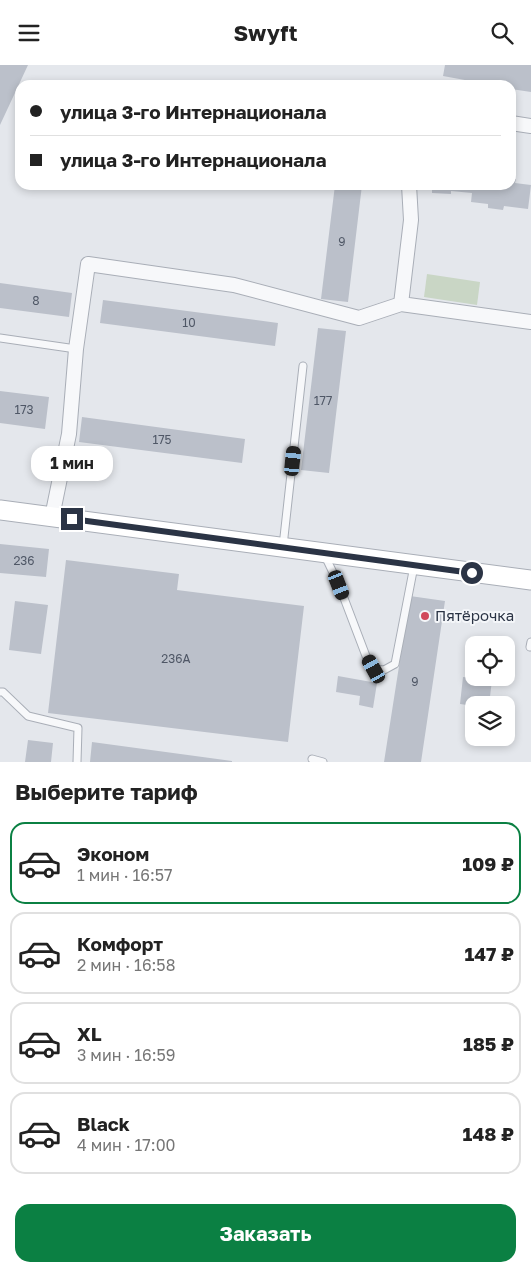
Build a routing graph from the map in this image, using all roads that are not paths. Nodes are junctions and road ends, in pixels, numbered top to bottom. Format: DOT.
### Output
graph roads {
  1 [pos="516,124"];
  2 [pos="531,126"];
  3 [pos="409,190"];
  4 [pos="401,304"];
  5 [pos="531,322"];
  6 [pos="0,338"];
  7 [pos="76,349"];
  8 [pos="303,366"];
  9 [pos="0,510"];
  10 [pos="52,517"];
  11 [pos="283,547"];
  12 [pos="323,552"];
  13 [pos="414,565"];
  14 [pos="531,580"];
  15 [pos="531,642"];
  16 [pos="530,647"];
  17 [pos="0,692"];
  18 [pos="312,759"];
  19 [pos="77,762"];
  20 [pos="323,762"];
  1 -- 2 [label="street"];
  3 -- 4 [label="street"];
  4 -- 5 [label="street"];
  4 -- 7 [label="street"];
  6 -- 7 [label="lane"];
  7 -- 10 [label="street"];
  8 -- 11 [label="lane"];
  9 -- 10 [label="main road"];
  10 -- 11 [label="main road"];
  11 -- 12 [label="main road"];
  12 -- 13 [label="main road"];
  12 -- 13 [label="lane"];
  13 -- 14 [label="main road"];
  15 -- 16 [label="lane"];
  17 -- 19 [label="lane"];
  18 -- 20 [label="lane"];
}
